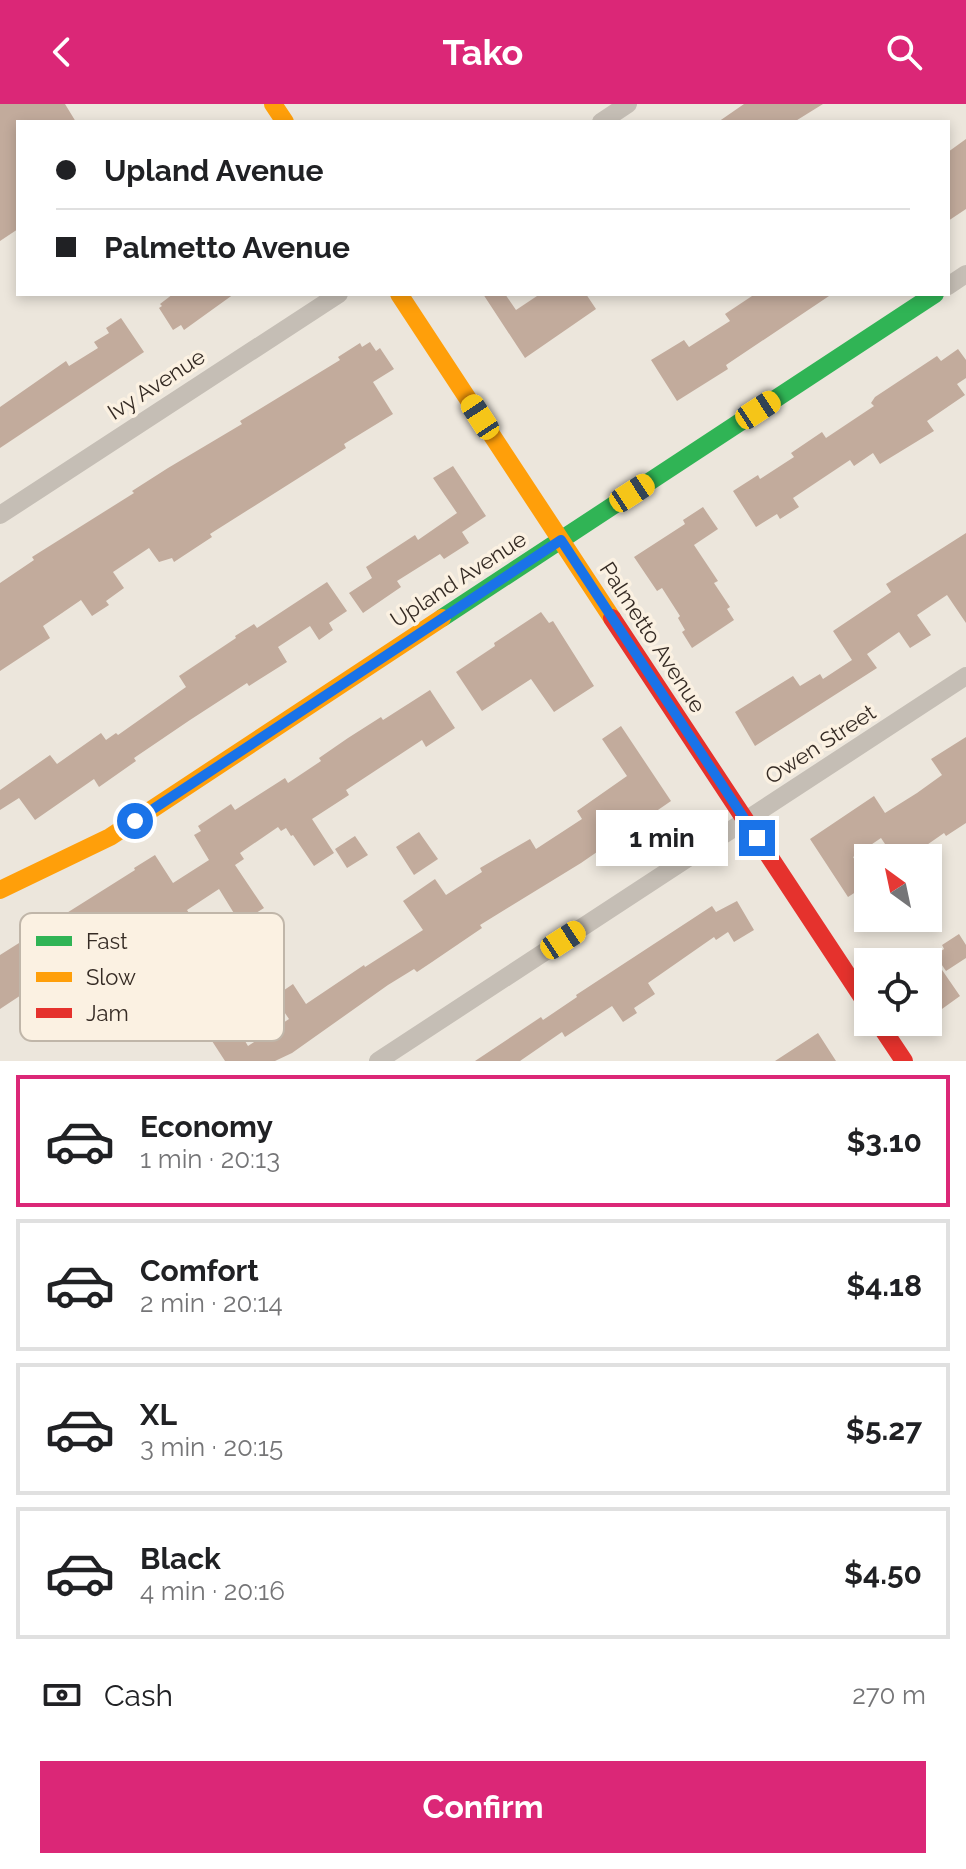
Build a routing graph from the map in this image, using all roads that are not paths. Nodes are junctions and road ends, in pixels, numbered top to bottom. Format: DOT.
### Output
graph roads {
  1 [pos="628,104"];
  2 [pos="604,120"];
  3 [pos="336,296"];
  4 [pos="400,296"];
  5 [pos="932,296"];
  6 [pos="0,515"];
  7 [pos="561,540"];
  8 [pos="966,676"];
  9 [pos="746,821"];
  10 [pos="0,890"];
  11 [pos="854,985"];
  12 [pos="887,1036"];
  13 [pos="378,1061"];
  14 [pos="904,1061"];
  1 -- 2 [label="street"];
  3 -- 6 [label="street, Ivy Avenue"];
  4 -- 7 [label="street, Palmetto Avenue"];
  5 -- 7 [label="street, Upland Avenue"];
  7 -- 9 [label="street, Palmetto Avenue"];
  7 -- 10 [label="street, Upland Avenue"];
  8 -- 9 [label="street, Owen Street"];
  9 -- 11 [label="street, Palmetto Avenue"];
  9 -- 13 [label="street, Owen Street"];
  12 -- 14 [label="street"];
}
